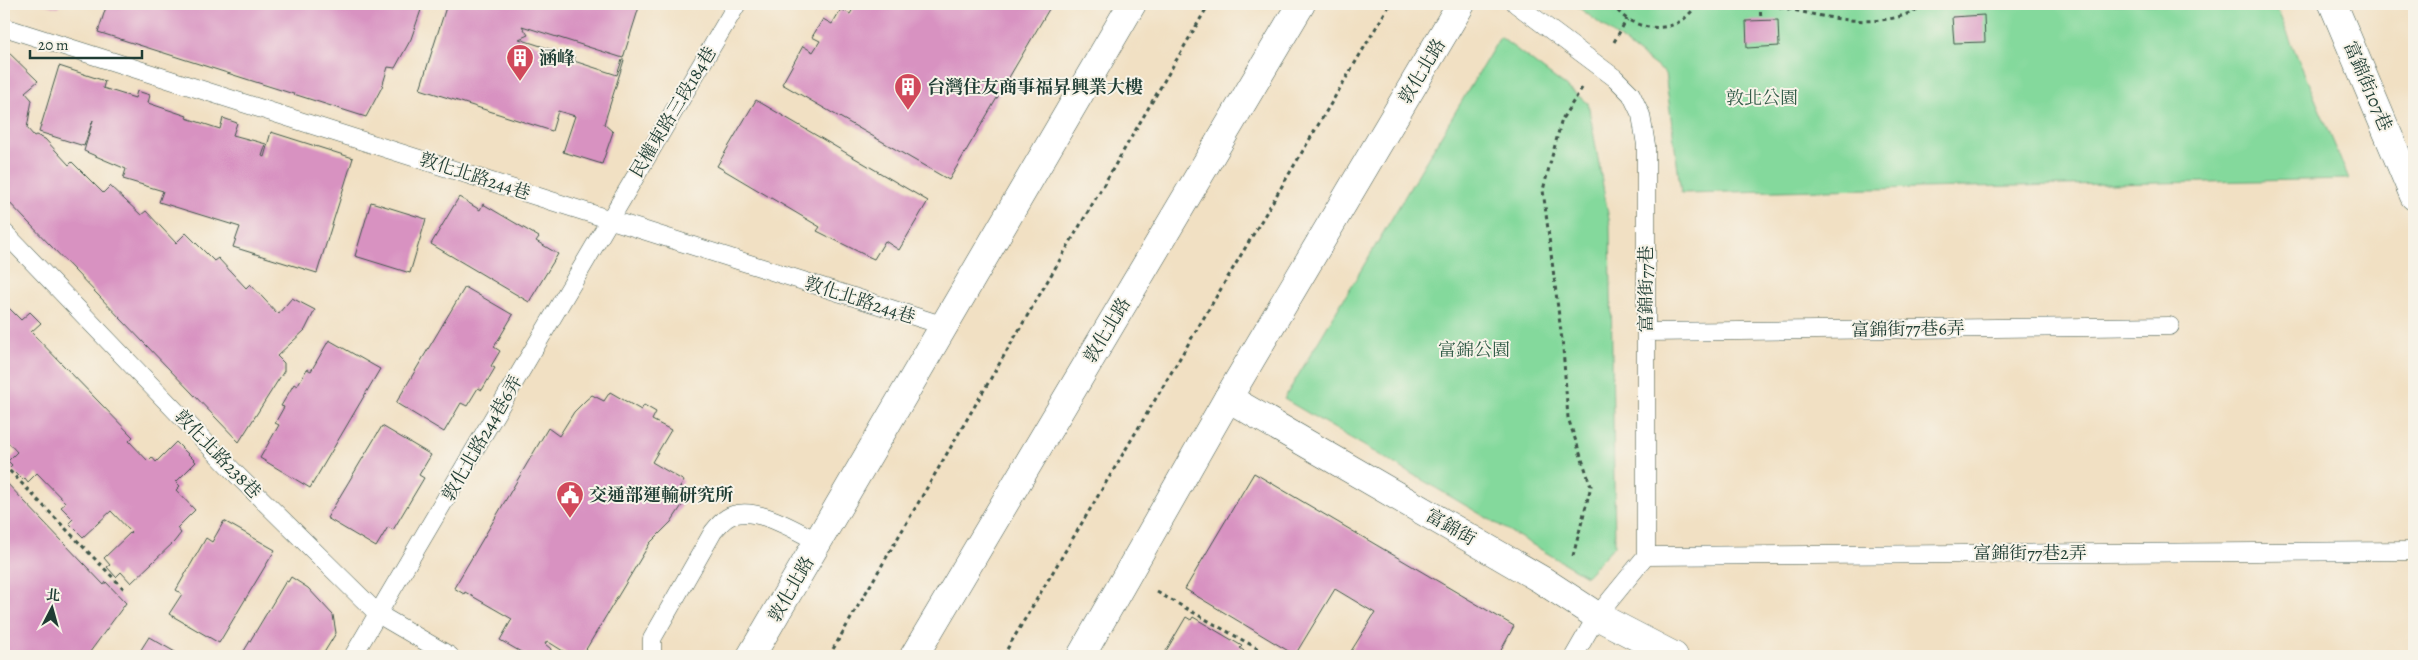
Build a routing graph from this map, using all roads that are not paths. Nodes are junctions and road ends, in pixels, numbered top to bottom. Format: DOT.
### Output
graph roads {
  1 [pos="737,4"];
  2 [pos="1132,4"];
  3 [pos="1301,4"];
  4 [pos="1461,4"];
  5 [pos="1516,4"];
  6 [pos="2333,4"];
  7 [pos="4,27"];
  8 [pos="2414,196"];
  9 [pos="610,219"];
  10 [pos="4,232"];
  11 [pos="945,326"];
  12 [pos="2170,326"];
  13 [pos="1646,332"];
  14 [pos="1228,398"];
  15 [pos="818,542"];
  16 [pos="2414,551"];
  17 [pos="1646,556"];
  18 [pos="378,614"];
  19 [pos="1597,616"];
  20 [pos="353,656"];
  21 [pos="450,656"];
  22 [pos="652,656"];
  23 [pos="751,656"];
  24 [pos="914,656"];
  25 [pos="1081,656"];
  26 [pos="1574,656"];
  27 [pos="1674,656"];
  1 -- 9 [label="lane, 民權東路三段184巷"];
  2 -- 11 [label="main road, 敦化北路"];
  3 -- 24 [label="main road, 敦化北路"];
  4 -- 14 [label="main road, 敦化北路"];
  5 -- 13 [label="lane, 富錦街77巷"];
  6 -- 8 [label="main road, 富錦街107巷"];
  7 -- 9 [label="lane, 敦化北路244巷"];
  9 -- 11 [label="lane, 敦化北路244巷"];
  9 -- 18 [label="lane, 敦化北路244巷6弄"];
  10 -- 18 [label="lane, 敦化北路238巷"];
  11 -- 15 [label="main road, 敦化北路"];
  12 -- 13 [label="lane, 富錦街77巷6弄"];
  13 -- 17 [label="lane, 富錦街77巷"];
  14 -- 19 [label="main road, 富錦街"];
  14 -- 25 [label="main road, 敦化北路"];
  15 -- 22 [label="lane"];
  15 -- 23 [label="main road, 敦化北路"];
  16 -- 17 [label="lane, 富錦街77巷2弄"];
  17 -- 19 [label="lane"];
  18 -- 20 [label="lane, 敦化北路244巷6弄"];
  18 -- 21 [label="lane, 敦化北路238巷"];
  19 -- 26 [label="lane"];
  19 -- 27 [label="main road, 富錦街"];
}
